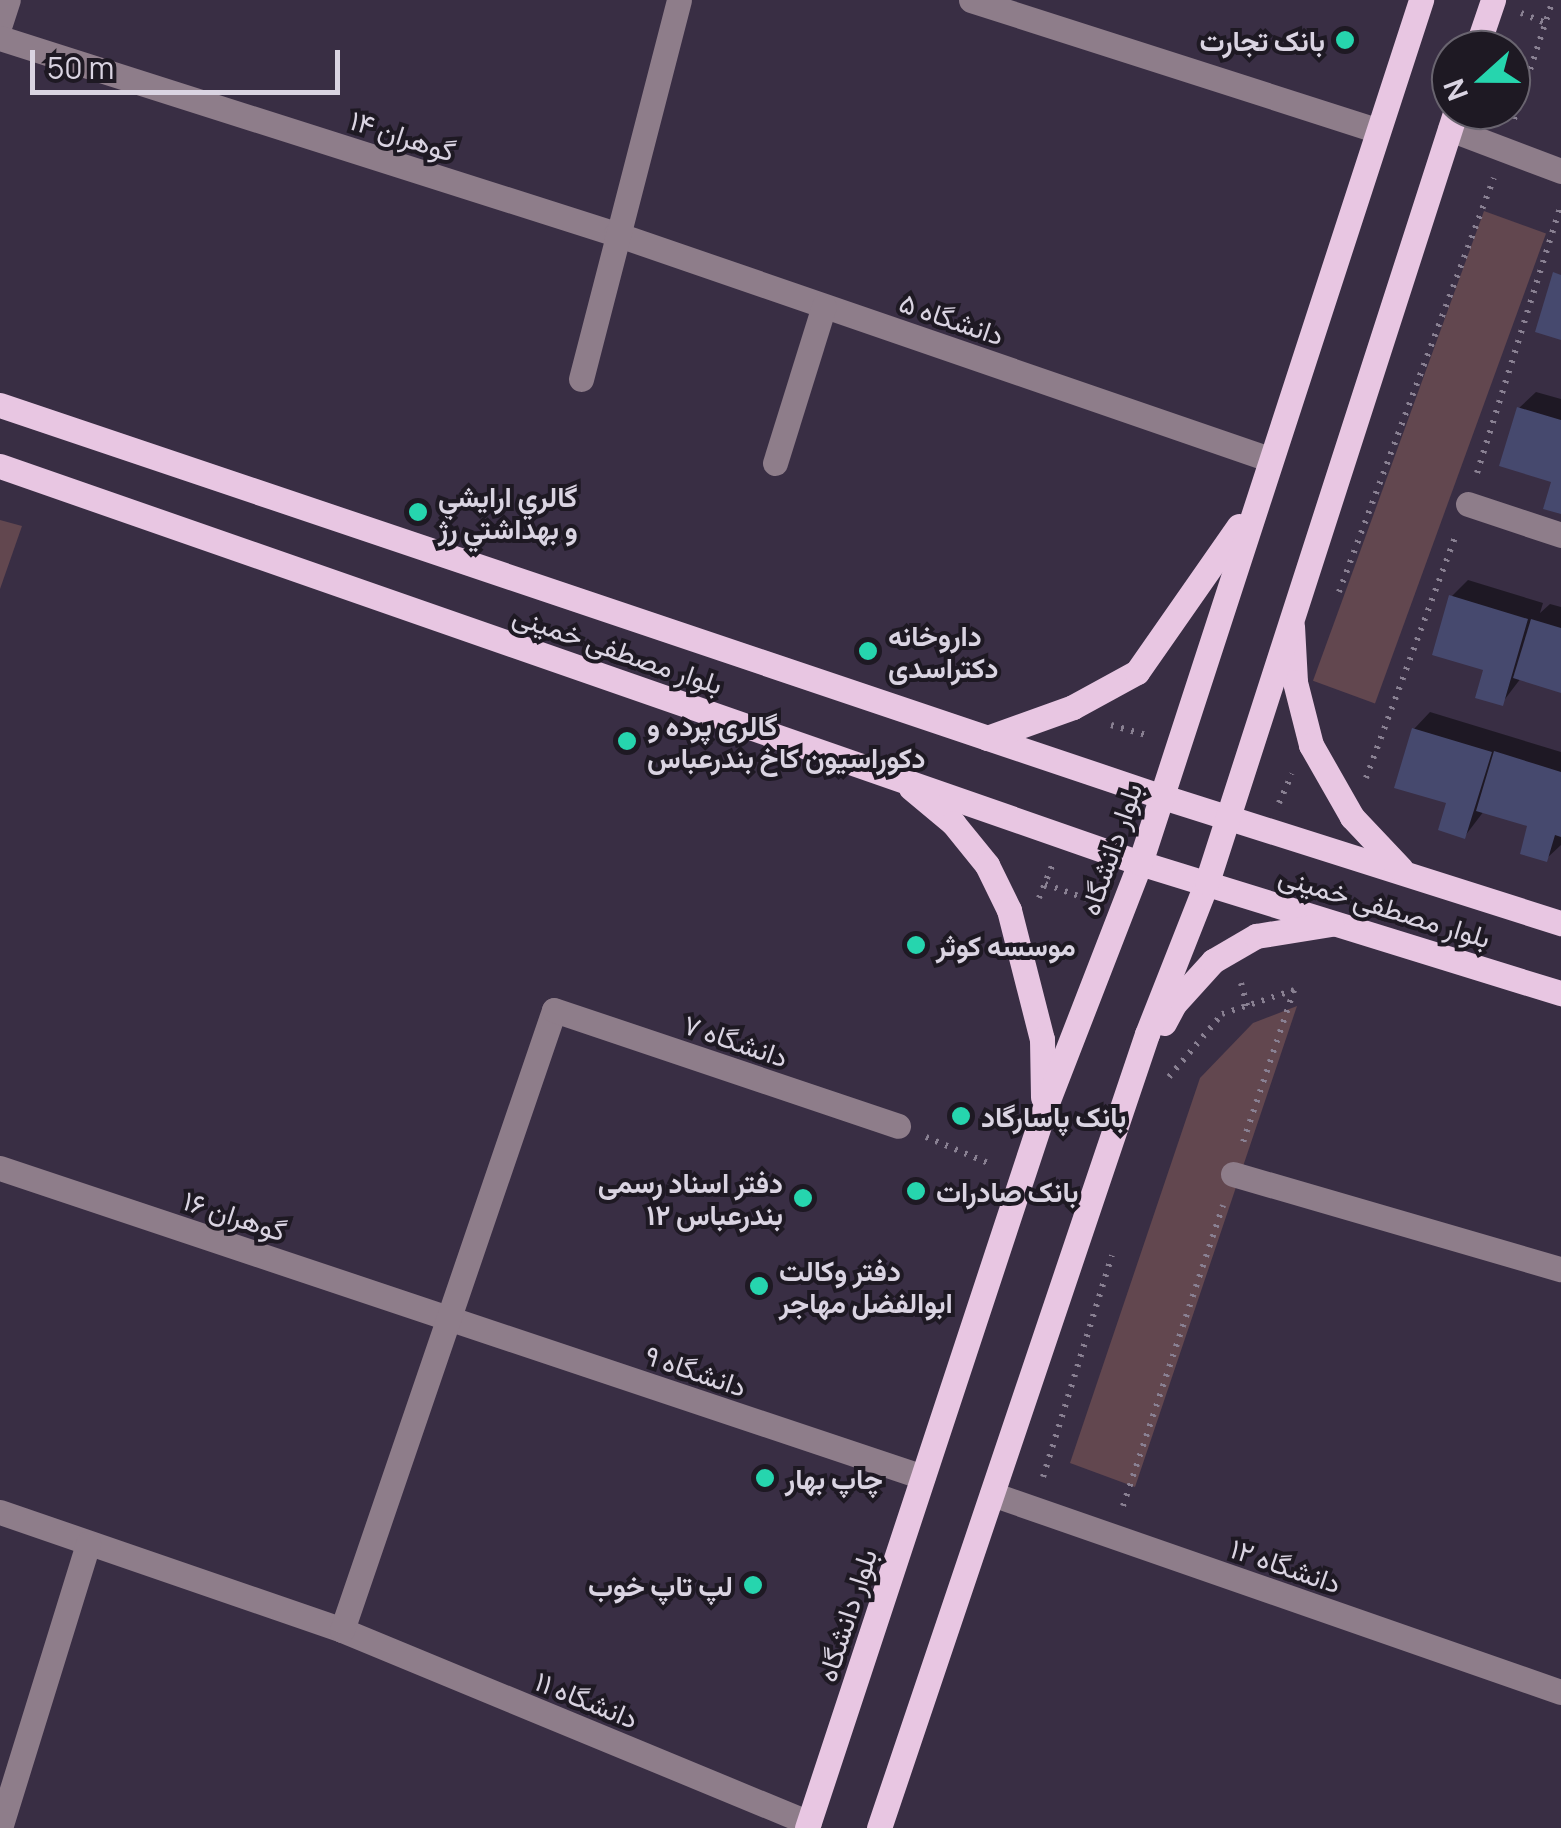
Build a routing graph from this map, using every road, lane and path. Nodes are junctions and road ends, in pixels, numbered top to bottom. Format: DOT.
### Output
graph roads {
  1 [pos="8,0"];
  2 [pos="679,0"];
  3 [pos="970,0"];
  4 [pos="1420,0"];
  5 [pos="1493,0"];
  6 [pos="1554,0"];
  7 [pos="0,24"];
  8 [pos="1483,30"];
  9 [pos="0,38"];
  10 [pos="1377,130"];
  11 [pos="1450,130"];
  12 [pos="1471,130"];
  13 [pos="1504,148"];
  14 [pos="1561,171"];
  15 [pos="616,234"];
  16 [pos="824,306"];
  17 [pos="581,378"];
  18 [pos="0,405"];
  19 [pos="1269,460"];
  20 [pos="775,463"];
  21 [pos="0,466"];
  22 [pos="1256,502"];
  23 [pos="1468,504"];
  24 [pos="1561,535"];
  25 [pos="1336,601"];
  26 [pos="1292,610"];
  27 [pos="987,738"];
  28 [pos="900,778"];
  29 [pos="1160,796"];
  30 [pos="1227,816"];
  31 [pos="1140,863"];
  32 [pos="1401,869"];
  33 [pos="1206,882"];
  34 [pos="1561,922"];
  35 [pos="1345,924"];
  36 [pos="1561,993"];
  37 [pos="1164,1083"];
  38 [pos="1130,1084"];
  39 [pos="1044,1114"];
  40 [pos="898,1126"];
  41 [pos="0,1168"];
  42 [pos="1233,1174"];
  43 [pos="1022,1177"];
  44 [pos="1113,1250"];
  45 [pos="1561,1269"];
  46 [pos="450,1319"];
  47 [pos="923,1478"];
  48 [pos="992,1494"];
  49 [pos="1034,1509"];
  50 [pos="0,1512"];
  51 [pos="1113,1536"];
  52 [pos="88,1542"];
  53 [pos="342,1630"];
  54 [pos="1561,1692"];
  55 [pos="808,1825"];
  56 [pos="0,1828"];
  57 [pos="879,1828"];
  1 -- 7 [label="street"];
  2 -- 15 [label="street"];
  3 -- 10 [label="street"];
  4 -- 10 [label="main road, بلوار دانشگاه"];
  5 -- 8 [label="main road"];
  6 -- 13 [label="path"];
  9 -- 15 [label="street, گوهران ۱۴"];
  10 -- 19 [label="main road, بلوار دانشگاه"];
  11 -- 26 [label="main road"];
  12 -- 13 [label="street"];
  13 -- 14 [label="street"];
  13 -- 25 [label="path"];
  15 -- 16 [label="street, دانشگاه ۵"];
  15 -- 17 [label="street"];
  16 -- 19 [label="street, دانشگاه ۵"];
  16 -- 20 [label="street"];
  18 -- 27 [label="main road, بلوار مصطفی خمینی"];
  19 -- 22 [label="main road, بلوار دانشگاه"];
  21 -- 28 [label="main road, بلوار مصطفی خمینی"];
  22 -- 27 [label="main road"];
  22 -- 29 [label="main road, بلوار دانشگاه"];
  23 -- 24 [label="street"];
  26 -- 30 [label="main road"];
  26 -- 32 [label="main road"];
  27 -- 29 [label="main road, بلوار مصطفی خمینی"];
  28 -- 31 [label="main road, بلوار مصطفی خمینی"];
  28 -- 39 [label="main road"];
  29 -- 30 [label="main road, بلوار مصطفی خمینی"];
  29 -- 31 [label="main road, بلوار دانشگاه"];
  30 -- 32 [label="main road, بلوار مصطفی خمینی"];
  30 -- 33 [label="main road"];
  31 -- 33 [label="main road, بلوار مصطفی خمینی"];
  31 -- 39 [label="main road, بلوار دانشگاه"];
  32 -- 34 [label="main road, بلوار مصطفی خمینی"];
  33 -- 35 [label="main road, بلوار مصطفی خمینی"];
  33 -- 38 [label="main road"];
  35 -- 36 [label="main road, بلوار مصطفی خمینی"];
  35 -- 38 [label="main road"];
  37 -- 42 [label="path"];
  38 -- 48 [label="main road"];
  39 -- 43 [label="main road, بلوار دانشگاه"];
  40 -- 43 [label="path"];
  40 -- 46 [label="street, دانشگاه ۷"];
  41 -- 46 [label="street, گوهران ۱۶"];
  42 -- 45 [label="street"];
  42 -- 51 [label="path"];
  43 -- 47 [label="main road, بلوار دانشگاه"];
  44 -- 49 [label="path"];
  46 -- 47 [label="street, دانشگاه ۹"];
  46 -- 53 [label="street"];
  47 -- 55 [label="main road, بلوار دانشگاه"];
  48 -- 49 [label="street, دانشگاه ۱۲"];
  48 -- 57 [label="main road"];
  49 -- 51 [label="street, دانشگاه ۱۲"];
  50 -- 52 [label="street, دانشگاه ۱۱"];
  51 -- 54 [label="street, دانشگاه ۱۲"];
  52 -- 53 [label="street, دانشگاه ۱۱"];
  52 -- 56 [label="street"];
  53 -- 55 [label="street, دانشگاه ۱۱"];
}
